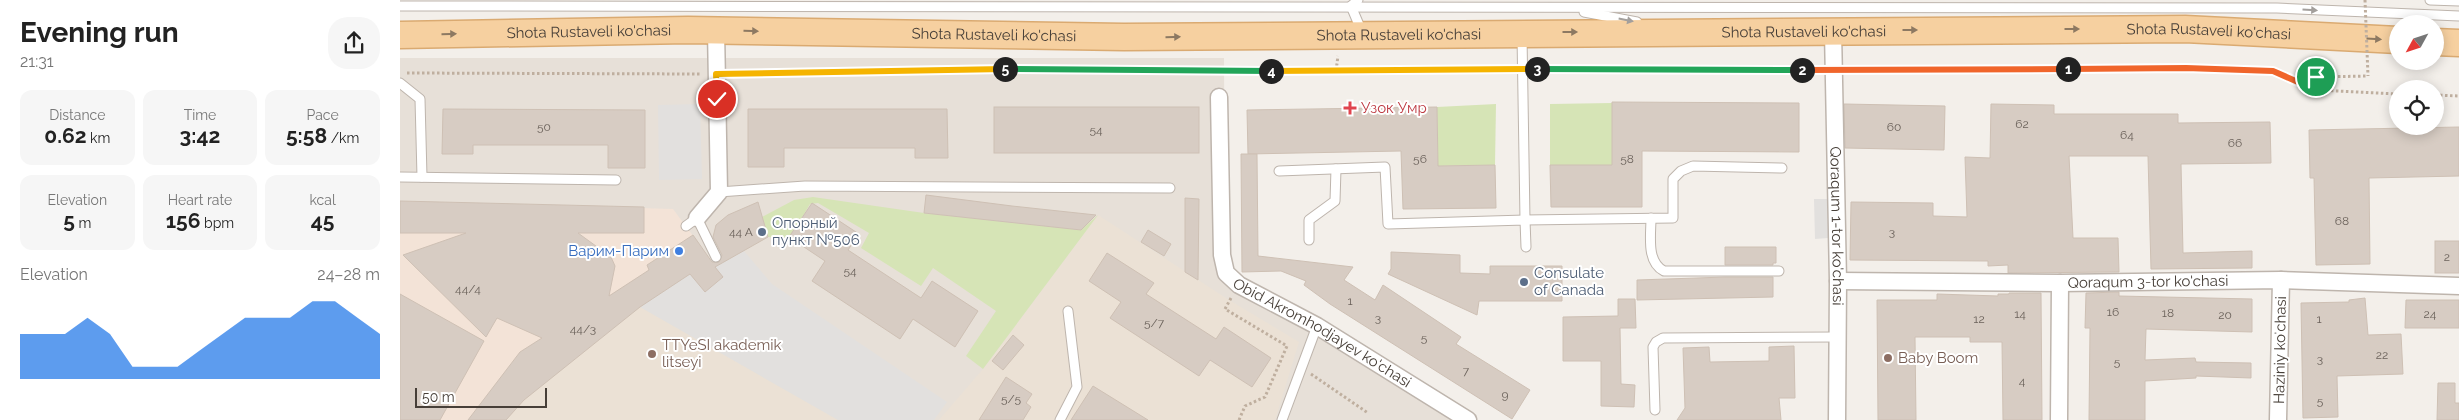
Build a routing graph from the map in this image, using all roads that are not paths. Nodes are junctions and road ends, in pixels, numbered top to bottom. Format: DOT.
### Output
graph roads {
  1 [pos="2430,0"];
  2 [pos="2459,1"];
  3 [pos="1355,3"];
  4 [pos="400,6"];
  5 [pos="1561,8"];
  6 [pos="2459,16"];
  7 [pos="716,30"];
  8 [pos="1686,31"];
  9 [pos="1833,31"];
  10 [pos="1522,33"];
  11 [pos="400,36"];
  12 [pos="1363,36"];
  13 [pos="2389,40"];
  14 [pos="2444,42"];
  15 [pos="2459,43"];
  16 [pos="400,83"];
  17 [pos="1219,96"];
  18 [pos="1782,168"];
  19 [pos="1336,169"];
  20 [pos="1279,171"];
  21 [pos="400,177"];
  22 [pos="422,177"];
  23 [pos="616,180"];
  24 [pos="1170,188"];
  25 [pos="719,192"];
  26 [pos="1650,218"];
  27 [pos="1525,220"];
  28 [pos="692,222"];
  29 [pos="1309,240"];
  30 [pos="1526,247"];
  31 [pos="716,257"];
  32 [pos="1779,271"];
  33 [pos="2282,280"];
  34 [pos="1838,281"];
  35 [pos="2060,283"];
  36 [pos="2459,286"];
  37 [pos="1068,311"];
  38 [pos="1317,326"];
  39 [pos="1838,337"];
  40 [pos="1655,410"];
  41 [pos="1060,420"];
  42 [pos="1282,420"];
  43 [pos="1468,420"];
  44 [pos="1837,420"];
  45 [pos="2059,420"];
  46 [pos="2278,420"];
  1 -- 2 [label="lane"];
  3 -- 4 [label="lane"];
  3 -- 5 [label="lane"];
  3 -- 12 [label="lane"];
  5 -- 6 [label="lane, one-way"];
  5 -- 8 [label="lane, one-way"];
  11 -- 7 [label="main road, Shota Rustaveli ko'chasi, one-way"];
  7 -- 12 [label="main road, Shota Rustaveli ko'chasi, one-way"];
  7 -- 25 [label="street"];
  8 -- 9 [label="main road, Shota Rustaveli ko'chasi"];
  10 -- 8 [label="main road, Shota Rustaveli ko'chasi, one-way"];
  9 -- 13 [label="main road, Shota Rustaveli ko'chasi, one-way"];
  9 -- 34 [label="street, Qoraqum 1-tor ko'chasi"];
  10 -- 12 [label="main road, Shota Rustaveli ko'chasi"];
  10 -- 27 [label="lane"];
  14 -- 15 [label="main road"];
  16 -- 22 [label="lane"];
  17 -- 38 [label="street, Obid Akromhodjayev ko'chasi"];
  18 -- 26 [label="lane"];
  19 -- 20 [label="lane"];
  19 -- 27 [label="lane"];
  19 -- 29 [label="lane"];
  21 -- 22 [label="lane"];
  22 -- 23 [label="lane"];
  24 -- 25 [label="lane"];
  25 -- 28 [label="street"];
  26 -- 27 [label="lane"];
  26 -- 32 [label="lane"];
  27 -- 30 [label="lane"];
  28 -- 31 [label="lane"];
  33 -- 35 [label="street, Qoraqum 3-tor ko'chasi"];
  33 -- 36 [label="street, Qoraqum 3-tor ko'chasi"];
  33 -- 46 [label="street, Haziniy koʻchasi"];
  34 -- 35 [label="street, Qoraqum 3-tor ko'chasi"];
  34 -- 39 [label="street, Qoraqum 1-tor ko'chasi"];
  35 -- 45 [label="street"];
  37 -- 41 [label="lane"];
  38 -- 42 [label="lane"];
  38 -- 43 [label="street, Obid Akromhodjayev ko'chasi"];
  39 -- 40 [label="lane"];
  39 -- 44 [label="street, Qoraqum 1-tor ko'chasi"];
}
